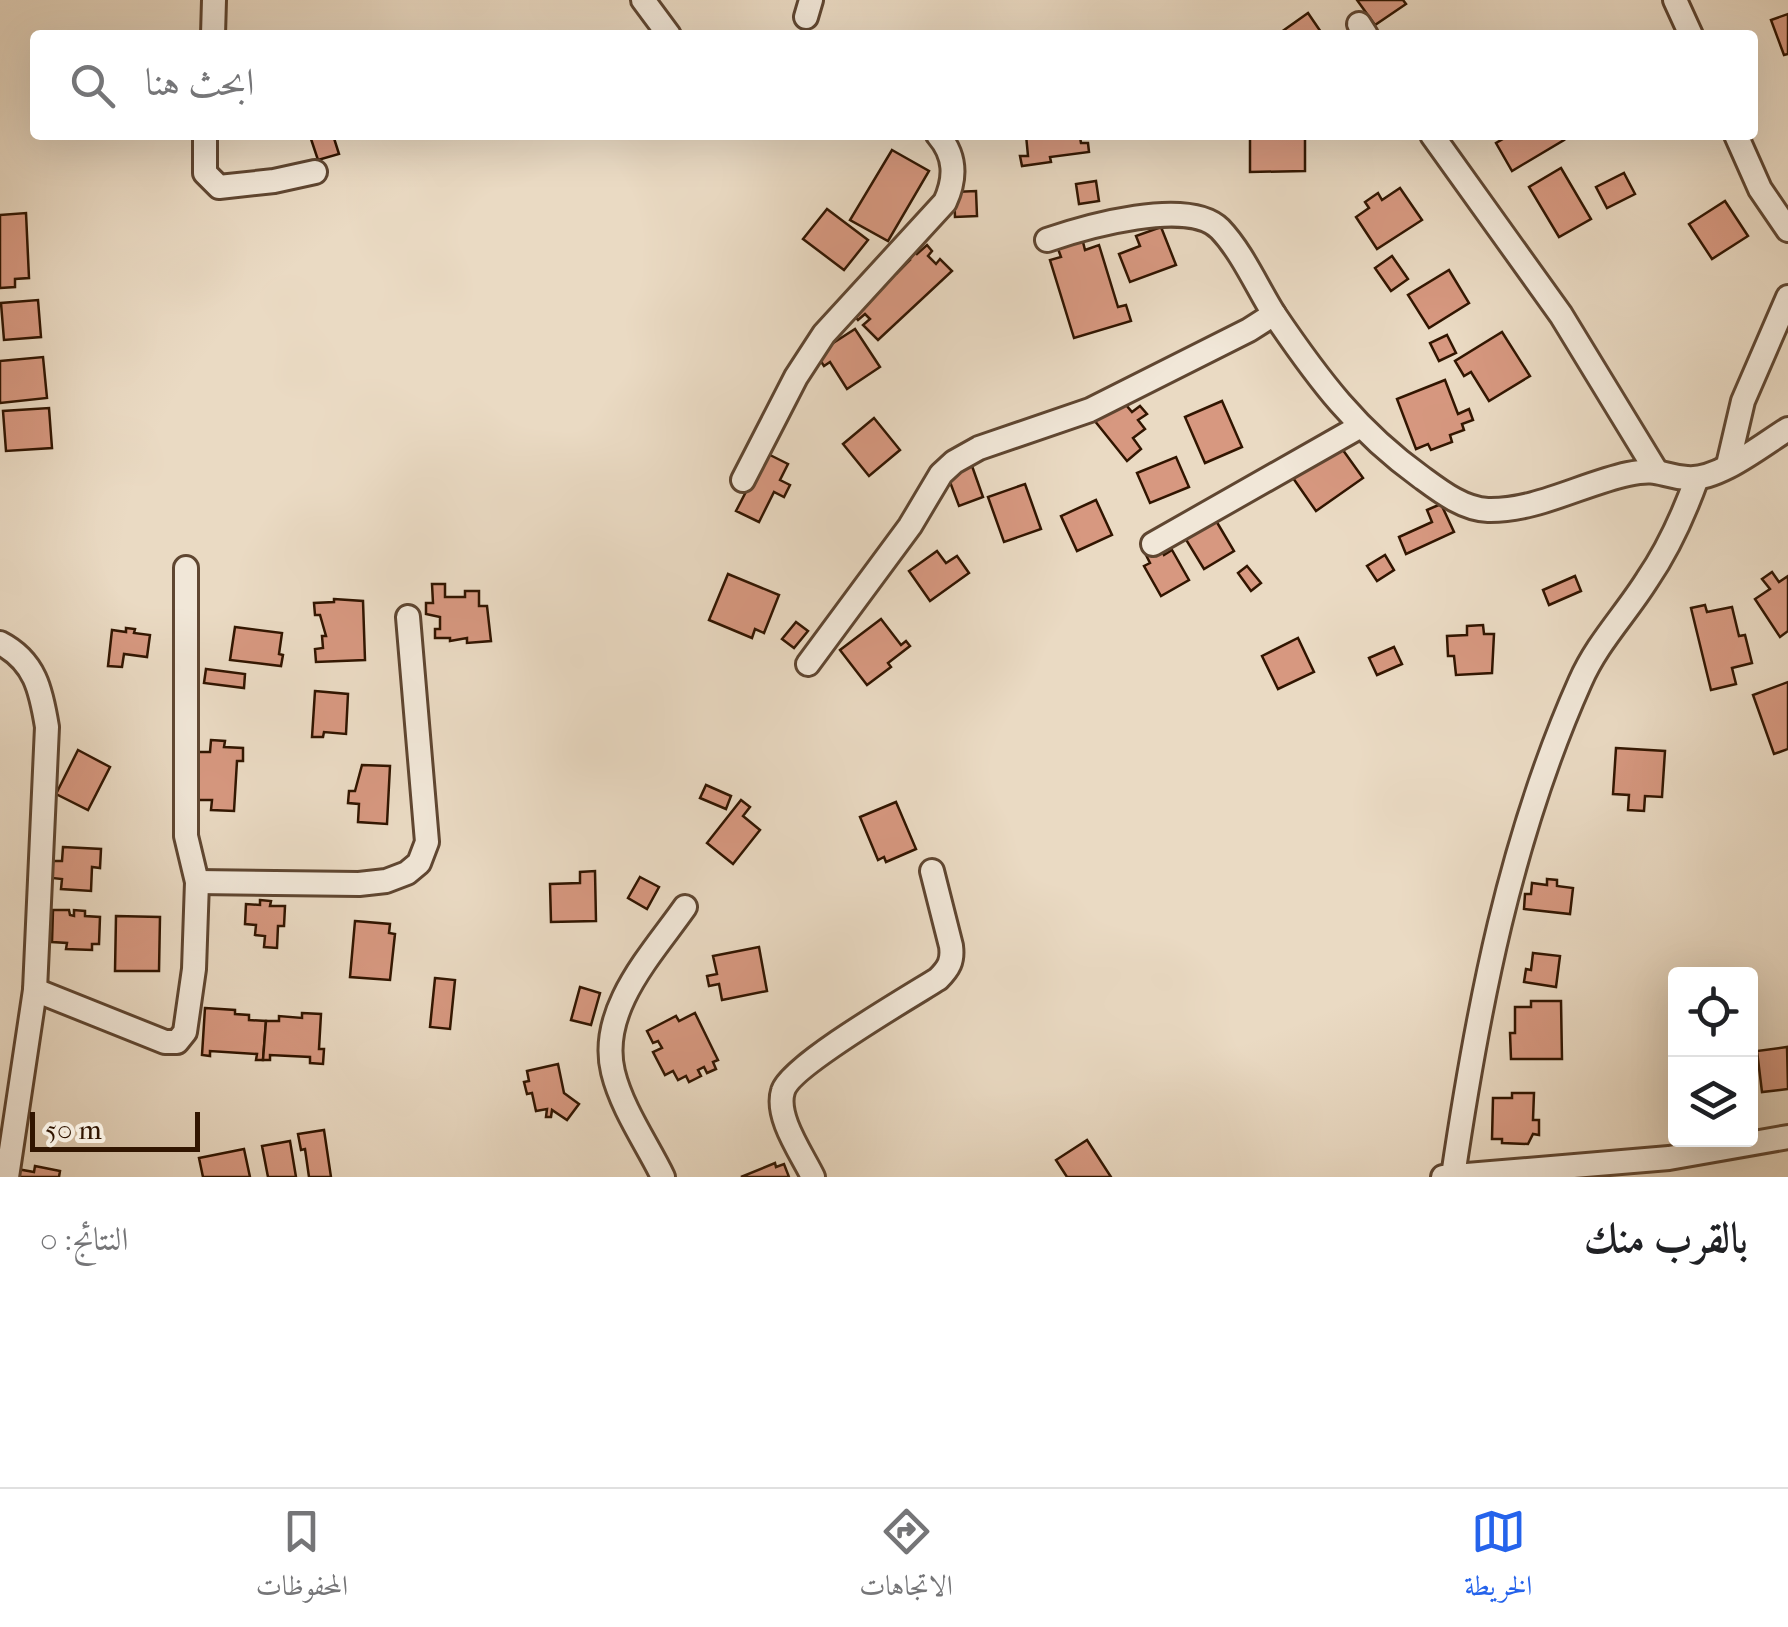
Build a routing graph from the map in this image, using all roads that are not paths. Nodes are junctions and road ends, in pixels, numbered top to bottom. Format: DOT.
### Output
graph roads {
  1 [pos="214,0"];
  2 [pos="643,0"];
  3 [pos="1675,0"];
  4 [pos="213,30"];
  5 [pos="665,30"];
  6 [pos="1689,30"];
  7 [pos="206,140"];
  8 [pos="942,140"];
  9 [pos="1436,140"];
  10 [pos="1738,140"];
  11 [pos="315,172"];
  12 [pos="1788,230"];
  13 [pos="1047,240"];
  14 [pos="1788,297"];
  15 [pos="1274,314"];
  16 [pos="1359,427"];
  17 [pos="1788,429"];
  18 [pos="1728,465"];
  19 [pos="1655,469"];
  20 [pos="1697,478"];
  21 [pos="743,480"];
  22 [pos="1153,544"];
  23 [pos="186,568"];
  24 [pos="408,617"];
  25 [pos="0,644"];
  26 [pos="808,664"];
  27 [pos="932,871"];
  28 [pos="196,882"];
  29 [pos="685,908"];
  30 [pos="34,990"];
  31 [pos="1788,1137"];
  32 [pos="1453,1176"];
  33 [pos="6,1177"];
  34 [pos="664,1177"];
  35 [pos="814,1177"];
  36 [pos="1443,1177"];
  1 -- 4 [label="street"];
  2 -- 5 [label="street"];
  3 -- 6 [label="street"];
  7 -- 11 [label="street"];
  8 -- 21 [label="street"];
  9 -- 19 [label="street"];
  10 -- 12 [label="street"];
  13 -- 15 [label="street"];
  14 -- 18 [label="street"];
  15 -- 16 [label="street"];
  15 -- 26 [label="street"];
  16 -- 19 [label="street"];
  16 -- 22 [label="street"];
  17 -- 18 [label="street"];
  18 -- 20 [label="street"];
  19 -- 20 [label="street"];
  20 -- 32 [label="street"];
  23 -- 28 [label="street"];
  24 -- 28 [label="street"];
  25 -- 30 [label="street"];
  27 -- 35 [label="street"];
  28 -- 30 [label="street"];
  29 -- 34 [label="street"];
  30 -- 33 [label="street"];
  31 -- 32 [label="street"];
  32 -- 36 [label="street"];
}
